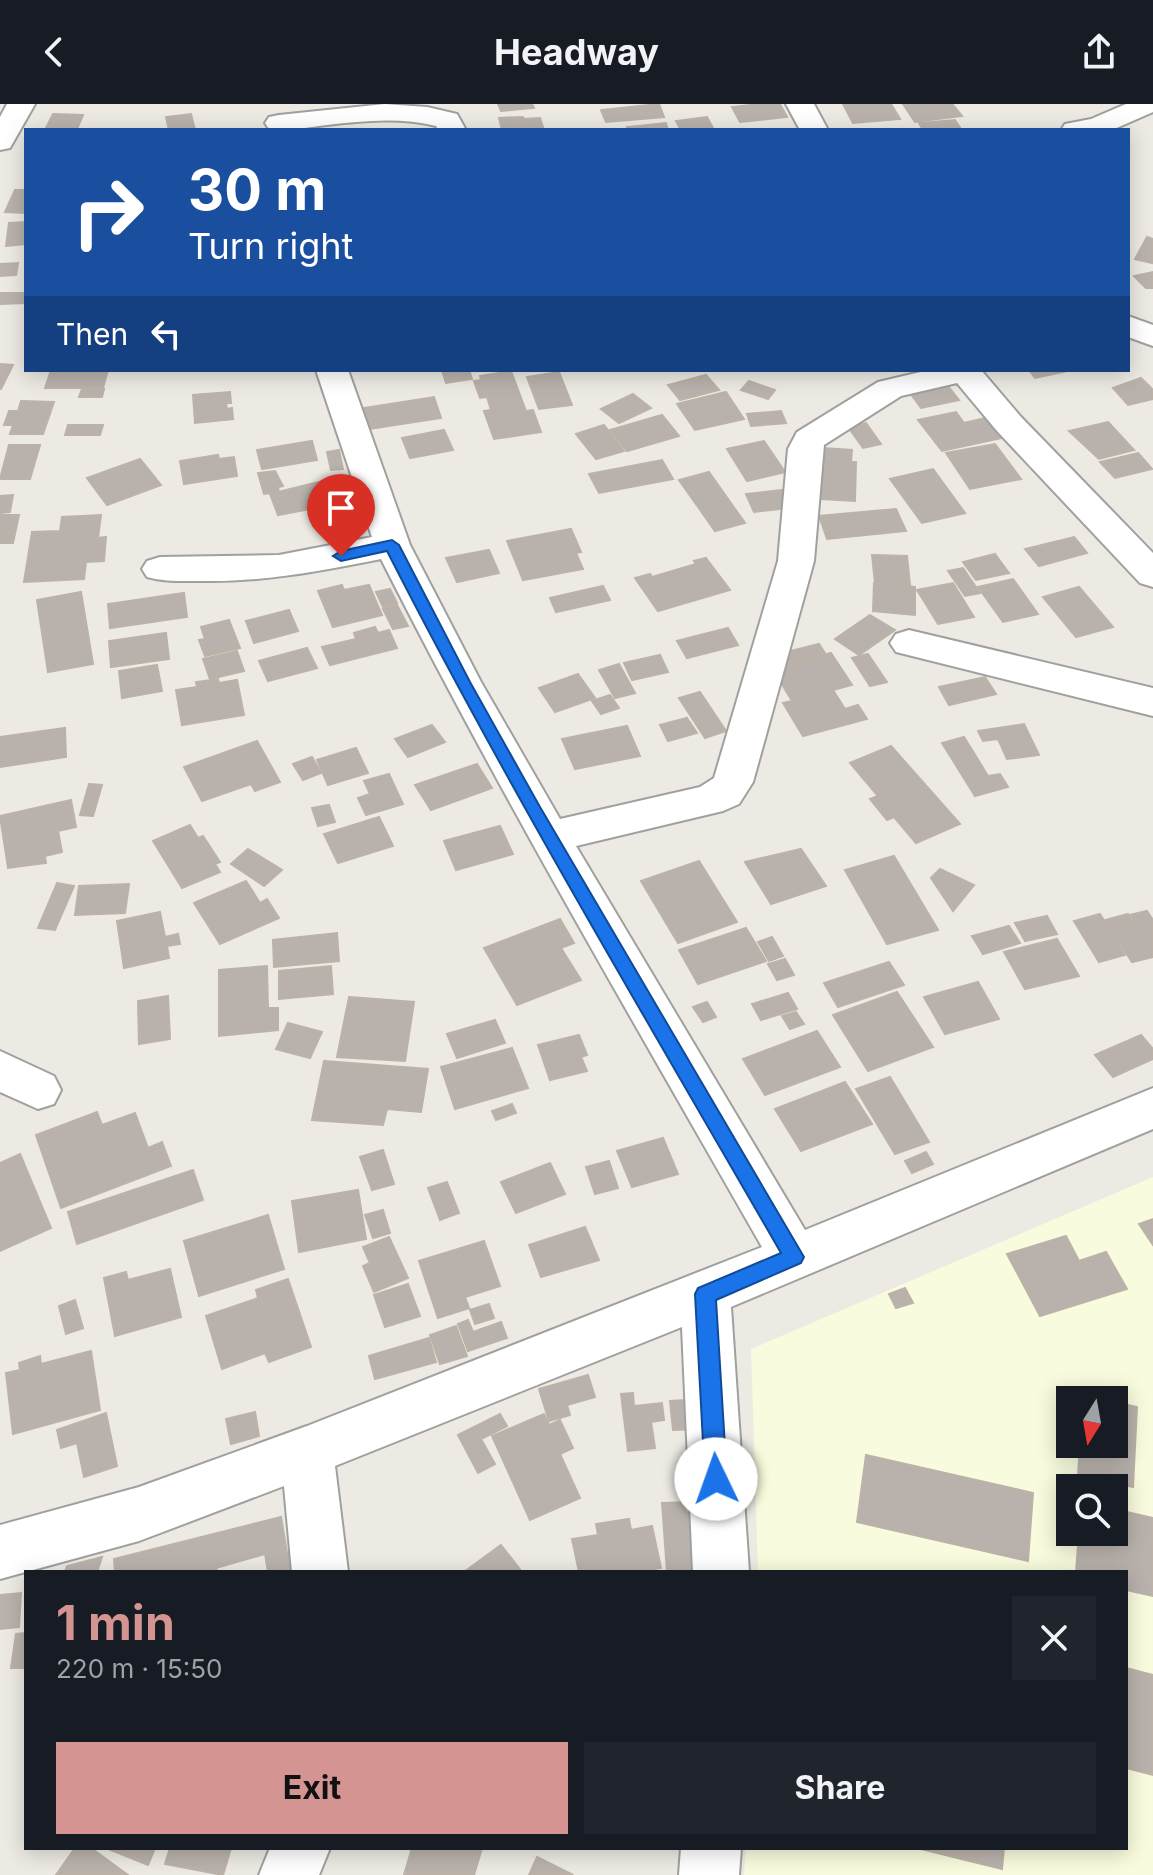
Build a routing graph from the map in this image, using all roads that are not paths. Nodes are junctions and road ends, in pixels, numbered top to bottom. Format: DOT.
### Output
graph roads {
  1 [pos="21,104"];
  2 [pos="800,104"];
  3 [pos="1149,104"];
  4 [pos="278,119"];
  5 [pos="451,128"];
  6 [pos="813,128"];
  7 [pos="1084,128"];
  8 [pos="0,142"];
  9 [pos="1153,320"];
  10 [pos="1130,324"];
  11 [pos="1130,325"];
  12 [pos="1153,337"];
  13 [pos="333,372"];
  14 [pos="957,372"];
  15 [pos="967,372"];
  16 [pos="392,545"];
  17 [pos="160,569"];
  18 [pos="1153,575"];
  19 [pos="909,643"];
  20 [pos="1153,702"];
  21 [pos="549,837"];
  22 [pos="1153,1108"];
  23 [pos="794,1257"];
  24 [pos="705,1294"];
  25 [pos="307,1452"];
  26 [pos="0,1552"];
  27 [pos="320,1570"];
  28 [pos="721,1570"];
  29 [pos="299,1850"];
  30 [pos="711,1850"];
  31 [pos="289,1875"];
  32 [pos="709,1875"];
  1 -- 8 [label="street"];
  2 -- 6 [label="street"];
  3 -- 7 [label="street"];
  4 -- 5 [label="street"];
  9 -- 10 [label="street"];
  11 -- 12 [label="street"];
  13 -- 16 [label="street"];
  14 -- 21 [label="street"];
  15 -- 18 [label="street"];
  16 -- 17 [label="street"];
  16 -- 21 [label="street"];
  19 -- 20 [label="street"];
  21 -- 23 [label="street"];
  22 -- 23 [label="street"];
  23 -- 24 [label="street"];
  24 -- 25 [label="street"];
  24 -- 28 [label="street"];
  25 -- 26 [label="street"];
  25 -- 27 [label="street"];
  29 -- 31 [label="street"];
  30 -- 32 [label="street"];
}
